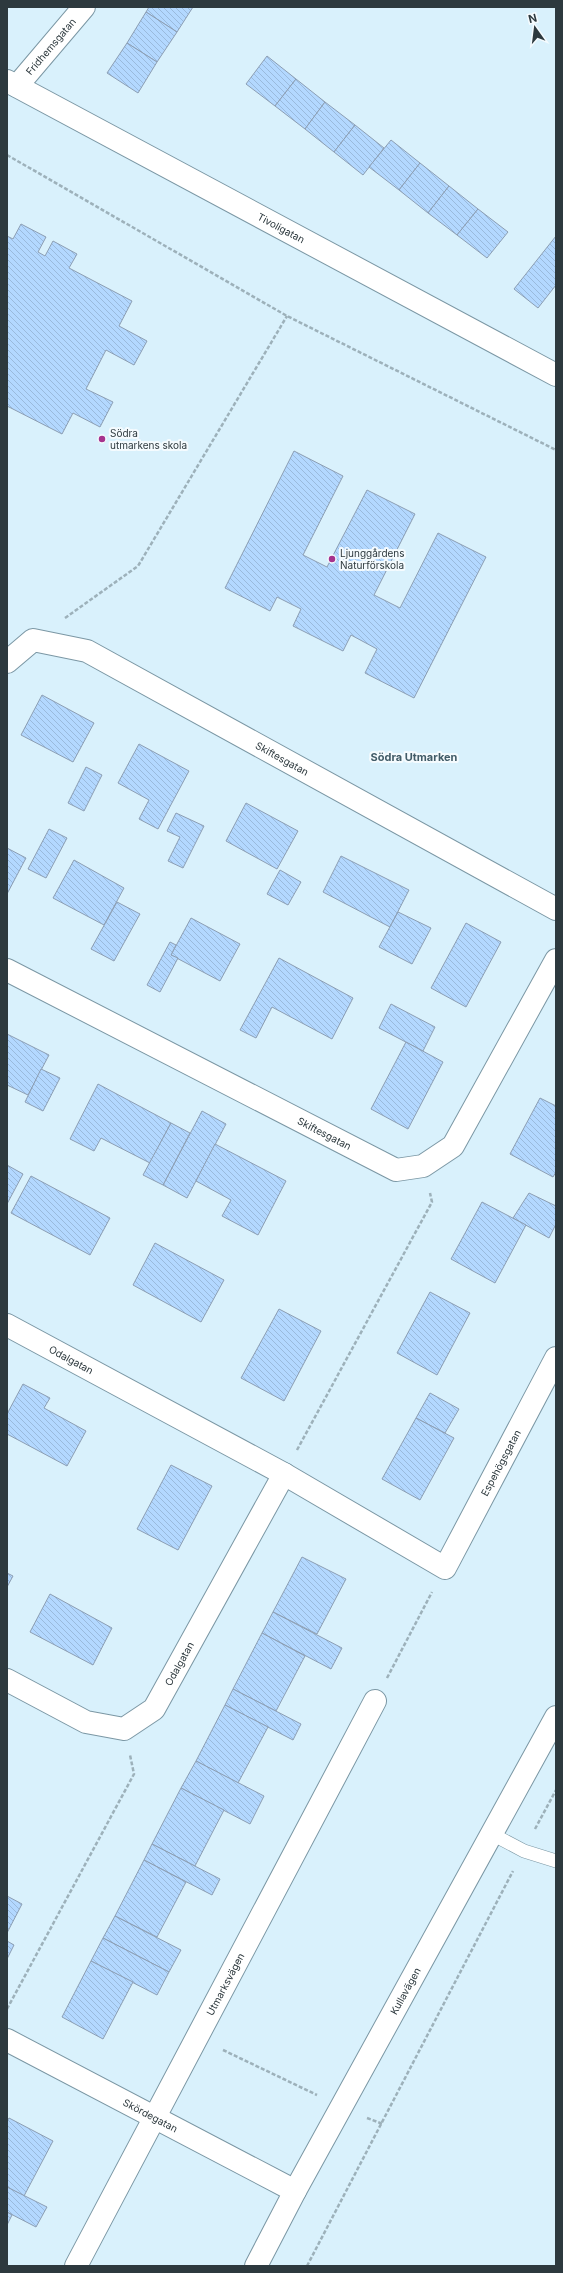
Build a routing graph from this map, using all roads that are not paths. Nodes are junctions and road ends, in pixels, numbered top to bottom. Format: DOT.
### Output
graph roads {
  1 [pos="84,7"];
  2 [pos="12,84"];
  3 [pos="556,375"];
  4 [pos="7,662"];
  5 [pos="556,908"];
  6 [pos="556,960"];
  7 [pos="7,970"];
  8 [pos="7,1325"];
  9 [pos="556,1358"];
  10 [pos="284,1474"];
  11 [pos="445,1568"];
  12 [pos="7,1680"];
  13 [pos="375,1701"];
  14 [pos="556,1717"];
  15 [pos="492,1834"];
  16 [pos="556,1861"];
  17 [pos="7,2040"];
  18 [pos="154,2118"];
  19 [pos="295,2191"];
  20 [pos="76,2266"];
  21 [pos="256,2266"];
  1 -- 2 [label="street, Fridhemsgatan"];
  2 -- 3 [label="street, Tivoligatan"];
  4 -- 5 [label="street, Skiftesgatan"];
  6 -- 7 [label="street, Skiftesgatan"];
  8 -- 10 [label="street, Odalgatan"];
  9 -- 11 [label="street, Espehögsgatan"];
  10 -- 11 [label="street, Odalgatan"];
  10 -- 12 [label="street, Odalgatan"];
  13 -- 18 [label="street, Utmarksvägen"];
  14 -- 15 [label="street, Kullavägen"];
  15 -- 16 [label="lane"];
  15 -- 19 [label="street, Kullavägen"];
  17 -- 18 [label="street, Skördegatan"];
  18 -- 19 [label="street, Skördegatan"];
  18 -- 20 [label="street, Utmarksvägen"];
  19 -- 21 [label="street, Kullavägen"];
}
